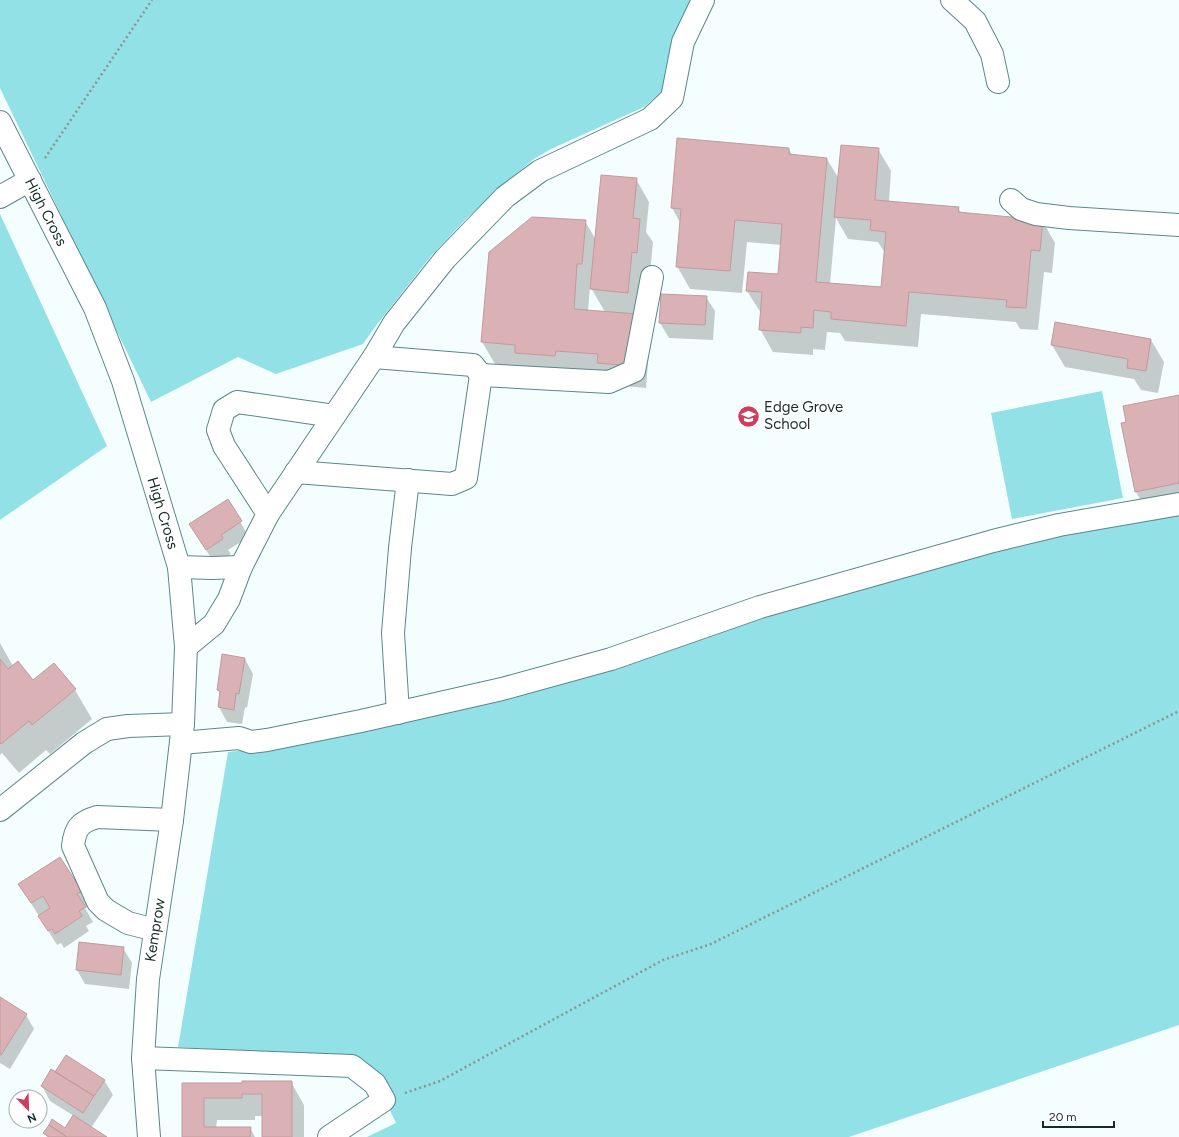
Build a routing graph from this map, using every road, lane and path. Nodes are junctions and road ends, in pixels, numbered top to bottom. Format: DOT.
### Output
graph roads {
  1 [pos="152,0"];
  2 [pos="703,0"];
  3 [pos="952,0"];
  4 [pos="998,82"];
  5 [pos="0,122"];
  6 [pos="30,180"];
  7 [pos="0,197"];
  8 [pos="1011,200"];
  9 [pos="1179,225"];
  10 [pos="652,277"];
  11 [pos="374,357"];
  12 [pos="481,375"];
  13 [pos="334,416"];
  14 [pos="296,472"];
  15 [pos="408,480"];
  16 [pos="1179,504"];
  17 [pos="268,514"];
  18 [pos="179,567"];
  19 [pos="241,567"];
  20 [pos="186,647"];
  21 [pos="1179,711"];
  22 [pos="398,713"];
  23 [pos="182,734"];
  24 [pos="0,810"];
  25 [pos="172,820"];
  26 [pos="155,930"];
  27 [pos="142,1058"];
  28 [pos="384,1100"];
  29 [pos="150,1137"];
  30 [pos="329,1137"];
  1 -- 6 [label="path"];
  2 -- 11 [label="street"];
  3 -- 4 [label="street"];
  5 -- 6 [label="street, High Cross"];
  6 -- 7 [label="street"];
  6 -- 18 [label="street, High Cross"];
  8 -- 9 [label="street"];
  10 -- 12 [label="street"];
  11 -- 12 [label="street"];
  11 -- 13 [label="street"];
  12 -- 15 [label="street"];
  13 -- 14 [label="street"];
  13 -- 17 [label="street"];
  14 -- 15 [label="street"];
  14 -- 17 [label="street"];
  15 -- 22 [label="street"];
  16 -- 22 [label="street"];
  17 -- 19 [label="street"];
  18 -- 19 [label="street"];
  18 -- 20 [label="street, High Cross"];
  19 -- 20 [label="street"];
  20 -- 23 [label="street, High Cross"];
  21 -- 28 [label="path"];
  22 -- 23 [label="street"];
  23 -- 24 [label="street"];
  23 -- 25 [label="street, Kemprow"];
  25 -- 26 [label="street, Kemprow"];
  25 -- 26 [label="street"];
  26 -- 27 [label="street, Kemprow"];
  27 -- 28 [label="street"];
  27 -- 29 [label="street, Kemprow"];
  28 -- 30 [label="street"];
}
